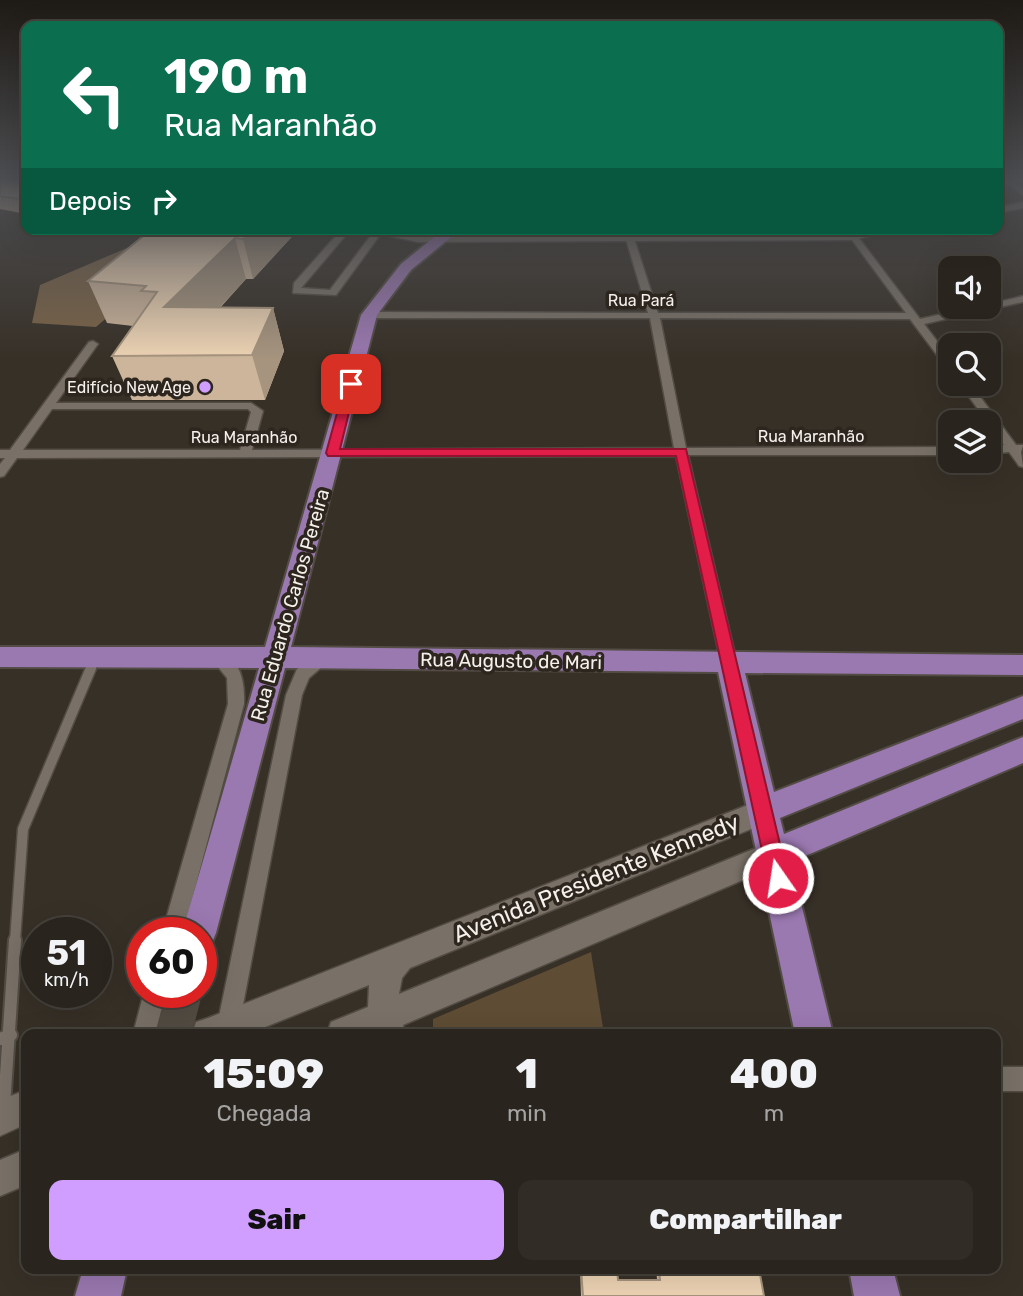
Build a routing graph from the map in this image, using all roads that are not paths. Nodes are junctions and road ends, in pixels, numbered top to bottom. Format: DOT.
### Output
graph roads {
  1 [pos="337,239"];
  2 [pos="372,239"];
  3 [pos="437,239"];
  4 [pos="630,239"];
  5 [pos="855,239"];
  6 [pos="1023,299"];
  7 [pos="369,315"];
  8 [pos="654,316"];
  9 [pos="915,319"];
  10 [pos="93,344"];
  11 [pos="938,350"];
  12 [pos="975,396"];
  13 [pos="48,406"];
  14 [pos="1018,448"];
  15 [pos="938,451"];
  16 [pos="681,452"];
  17 [pos="245,453"];
  18 [pos="332,453"];
  19 [pos="0,454"];
  20 [pos="15,454"];
  21 [pos="1023,463"];
  22 [pos="0,473"];
  23 [pos="0,657"];
  24 [pos="218,657"];
  25 [pos="93,658"];
  26 [pos="275,659"];
  27 [pos="323,659"];
  28 [pos="729,663"];
  29 [pos="1023,665"];
  30 [pos="1023,707"];
  31 [pos="1023,750"];
  32 [pos="763,811"];
  33 [pos="773,855"];
  34 [pos="176,917"];
  35 [pos="203,917"];
  36 [pos="399,957"];
  37 [pos="151,1008"];
  38 [pos="387,1026"];
  39 [pos="145,1029"];
  40 [pos="218,1029"];
  41 [pos="220,1029"];
  42 [pos="813,1029"];
  43 [pos="5,1037"];
  44 [pos="1001,1079"];
  45 [pos="1023,1079"];
  46 [pos="10,1114"];
  47 [pos="21,1169"];
  48 [pos="0,1178"];
  49 [pos="104,1274"];
  50 [pos="872,1274"];
  51 [pos="97,1296"];
  52 [pos="877,1296"];
  1 -- 2 [label="street"];
  3 -- 7 [label="main road, Rua Eduardo Carlos Pereira"];
  4 -- 8 [label="street"];
  5 -- 9 [label="street"];
  6 -- 9 [label="street, Rua Pará"];
  7 -- 8 [label="street, Rua Pará"];
  7 -- 18 [label="main road, Rua Eduardo Carlos Pereira"];
  8 -- 9 [label="street, Rua Pará"];
  8 -- 16 [label="street"];
  9 -- 11 [label="street"];
  10 -- 13 [label="street"];
  12 -- 14 [label="street"];
  13 -- 17 [label="street"];
  13 -- 20 [label="street"];
  14 -- 21 [label="street"];
  15 -- 16 [label="street, Rua Maranhão"];
  16 -- 18 [label="street, Rua Maranhão"];
  16 -- 28 [label="street"];
  17 -- 18 [label="street, Rua Maranhão"];
  17 -- 20 [label="street, Rua Maranhão"];
  18 -- 26 [label="main road, Rua Eduardo Carlos Pereira"];
  19 -- 20 [label="street, Rua Maranhão"];
  20 -- 22 [label="street"];
  23 -- 25 [label="main road, Rua Augusto de Mari"];
  24 -- 25 [label="main road, Rua Augusto de Mari"];
  24 -- 26 [label="main road, Rua Augusto de Mari"];
  24 -- 34 [label="street, Rua Eduardo Carlos Pereira"];
  25 -- 43 [label="lane"];
  26 -- 27 [label="main road, Rua Augusto de Mari"];
  26 -- 35 [label="main road, Rua Eduardo Carlos Pereira"];
  27 -- 28 [label="main road, Rua Augusto de Mari"];
  27 -- 40 [label="street, Rua Eduardo Carlos Pereira"];
  28 -- 29 [label="main road, Rua Augusto de Mari"];
  28 -- 32 [label="main road"];
  30 -- 32 [label="main road, Avenida Presidente Kennedy"];
  31 -- 33 [label="main road"];
  32 -- 33 [label="main road"];
  32 -- 36 [label="street, Avenida Presidente Kennedy"];
  33 -- 38 [label="street"];
  33 -- 42 [label="main road"];
  36 -- 38 [label="street"];
  36 -- 41 [label="street, Avenida Presidente Kennedy"];
  37 -- 39 [label="street"];
  43 -- 46 [label="lane"];
  44 -- 45 [label="street"];
  47 -- 48 [label="street"];
  49 -- 51 [label="main road"];
  50 -- 52 [label="main road"];
}
